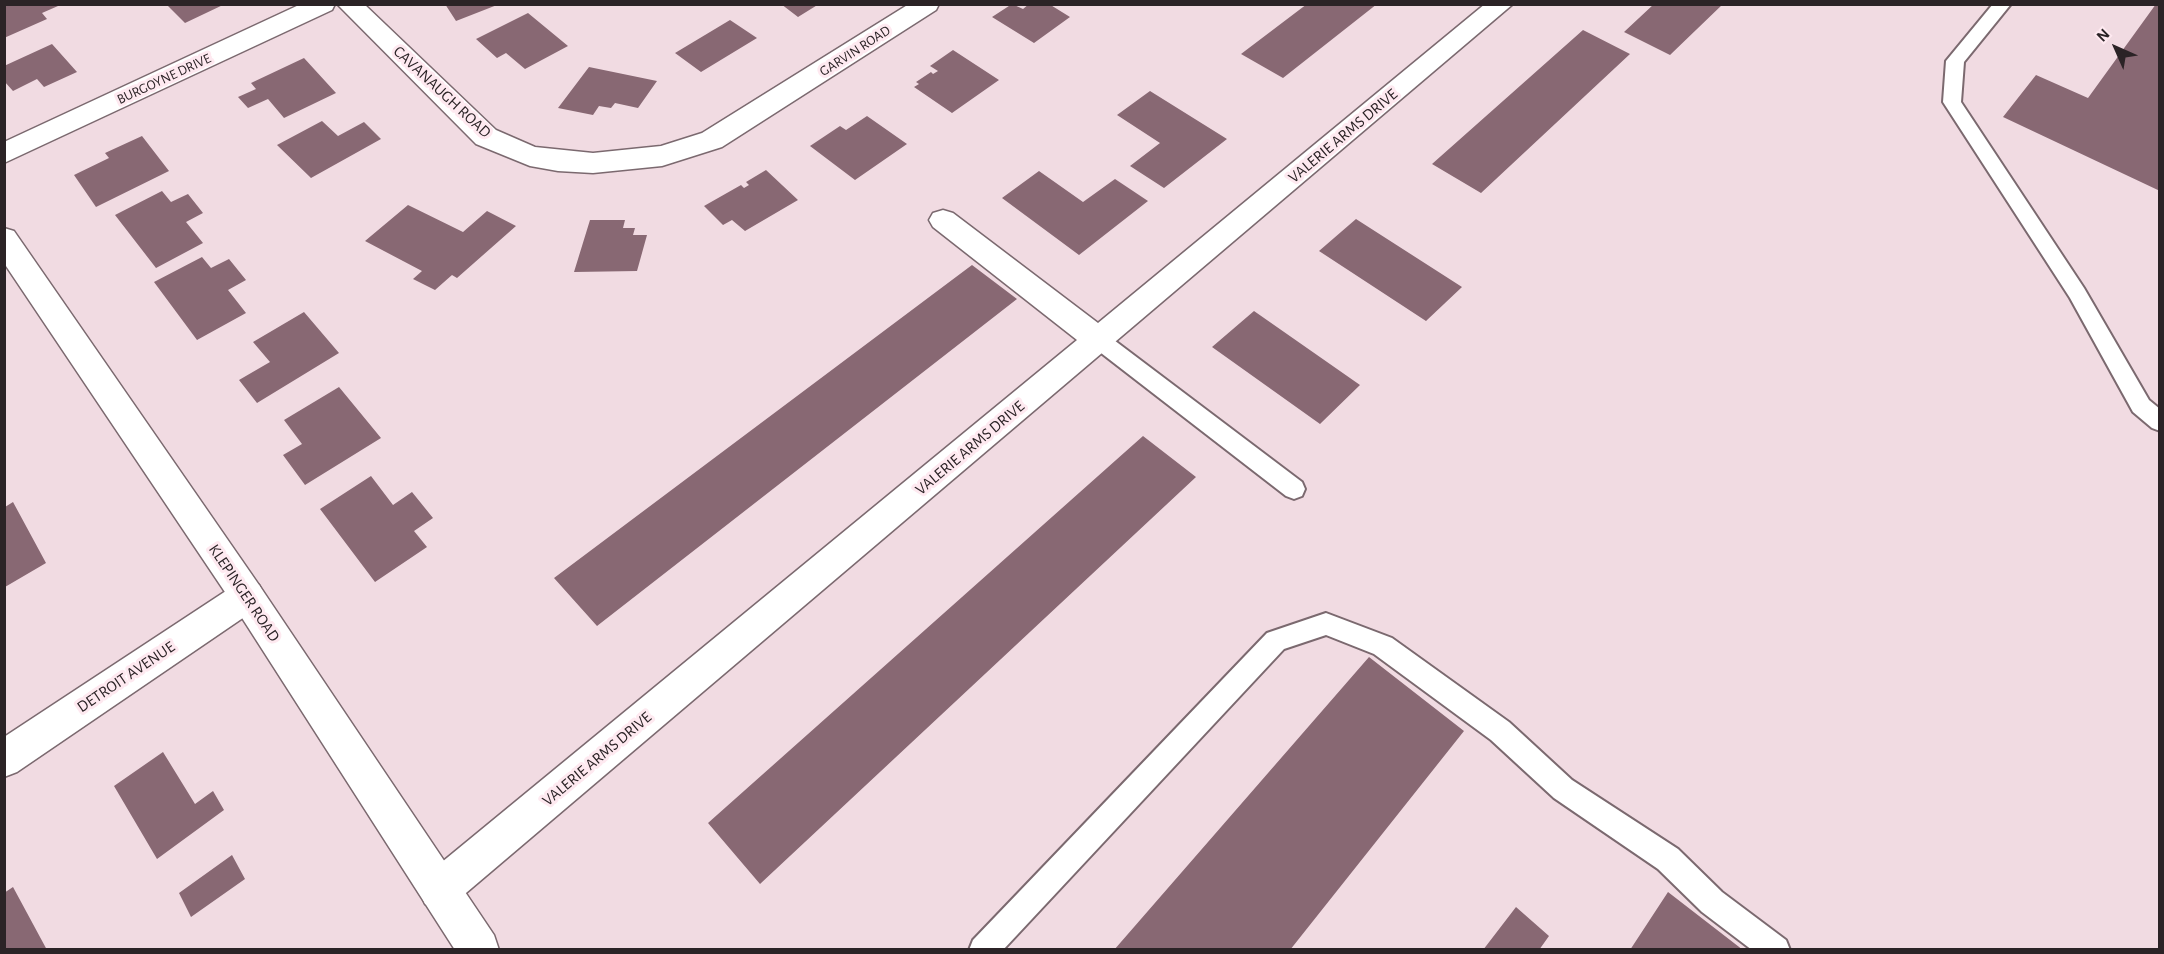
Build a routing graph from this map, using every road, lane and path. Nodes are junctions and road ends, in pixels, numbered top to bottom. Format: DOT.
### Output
graph roads {
  1 [pos="323,4"];
  2 [pos="349,4"];
  3 [pos="927,4"];
  4 [pos="1501,4"];
  5 [pos="2002,4"];
  6 [pos="782,97"];
  7 [pos="4,154"];
  8 [pos="943,220"];
  9 [pos="9,255"];
  10 [pos="1099,340"];
  11 [pos="2160,422"];
  12 [pos="1294,489"];
  13 [pos="247,596"];
  14 [pos="4,759"];
  15 [pos="439,890"];
  16 [pos="479,950"];
  17 [pos="983,950"];
  18 [pos="1776,950"];
  1 -- 7 [label="street, BURGOYNE DRIVE"];
  2 -- 6 [label="street, CAVANAUGH ROAD"];
  3 -- 6 [label="street, GARVIN ROAD"];
  4 -- 10 [label="street, VALERIE ARMS DRIVE"];
  5 -- 11 [label="lane"];
  8 -- 10 [label="street"];
  9 -- 13 [label="street, KLEPINGER ROAD"];
  10 -- 12 [label="lane"];
  10 -- 15 [label="street, VALERIE ARMS DRIVE"];
  13 -- 14 [label="street, DETROIT AVENUE"];
  13 -- 15 [label="street, KLEPINGER ROAD"];
  15 -- 16 [label="street, KLEPINGER ROAD"];
  17 -- 18 [label="lane"];
}
